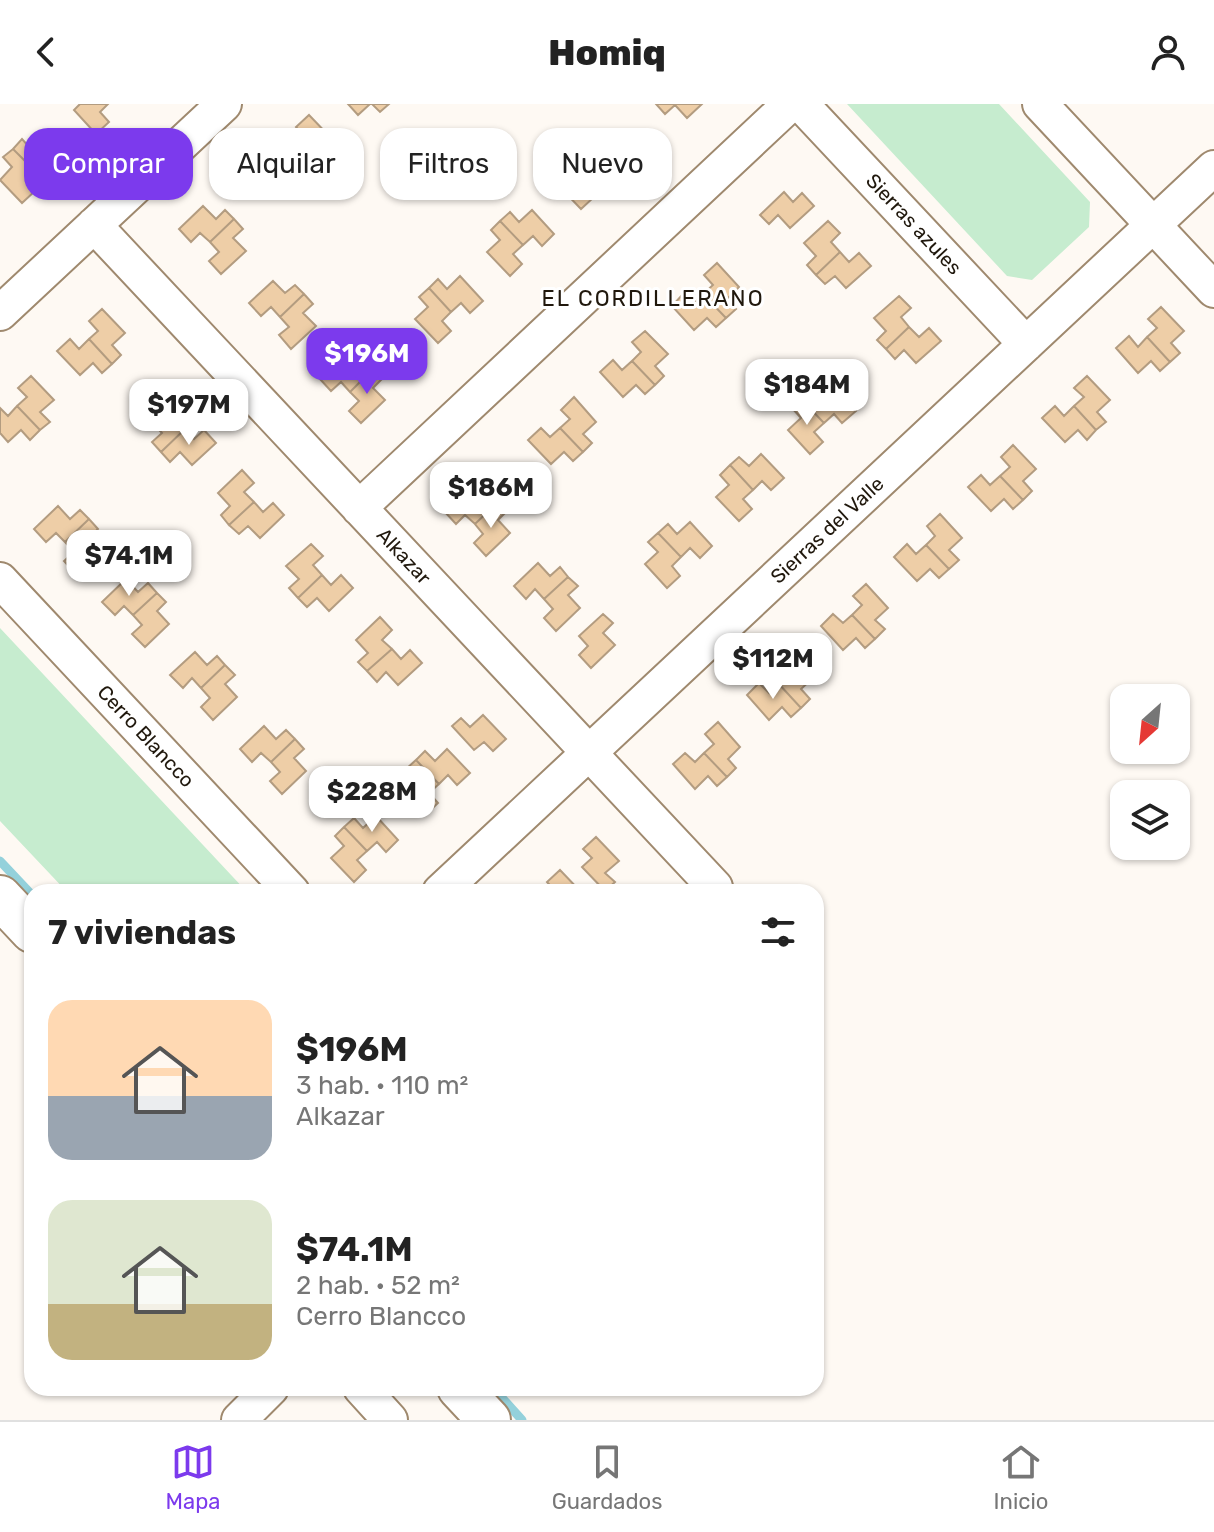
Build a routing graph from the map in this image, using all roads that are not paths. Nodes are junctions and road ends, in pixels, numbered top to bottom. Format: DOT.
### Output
graph roads {
  1 [pos="224,104"];
  2 [pos="790,104"];
  3 [pos="801,104"];
  4 [pos="1040,104"];
  5 [pos="1214,168"];
  6 [pos="94,225"];
  7 [pos="1153,225"];
  8 [pos="1214,290"];
  9 [pos="0,313"];
  10 [pos="1026,344"];
  11 [pos="359,508"];
  12 [pos="0,580"];
  13 [pos="589,753"];
  14 [pos="285,884"];
  15 [pos="449,884"];
  16 [pos="712,884"];
  17 [pos="0,897"];
  18 [pos="24,922"];
  19 [pos="263,1396"];
  20 [pos="368,1396"];
  21 [pos="466,1396"];
  22 [pos="239,1420"];
  23 [pos="390,1420"];
  24 [pos="489,1420"];
  1 -- 6 [label="street"];
  2 -- 11 [label="street"];
  3 -- 10 [label="street, Sierras azules"];
  4 -- 7 [label="street"];
  5 -- 7 [label="street, Sierras del Valle"];
  6 -- 9 [label="street"];
  6 -- 11 [label="street, Alkazar"];
  7 -- 8 [label="street"];
  7 -- 10 [label="street, Sierras del Valle"];
  10 -- 13 [label="street, Sierras del Valle"];
  11 -- 13 [label="street, Alkazar"];
  12 -- 14 [label="street, Cerro Blancco"];
  13 -- 15 [label="street, Sierras del Valle"];
  13 -- 16 [label="street, Alkazar"];
  17 -- 18 [label="street"];
  19 -- 22 [label="street"];
  20 -- 23 [label="street"];
  21 -- 24 [label="street"];
}
